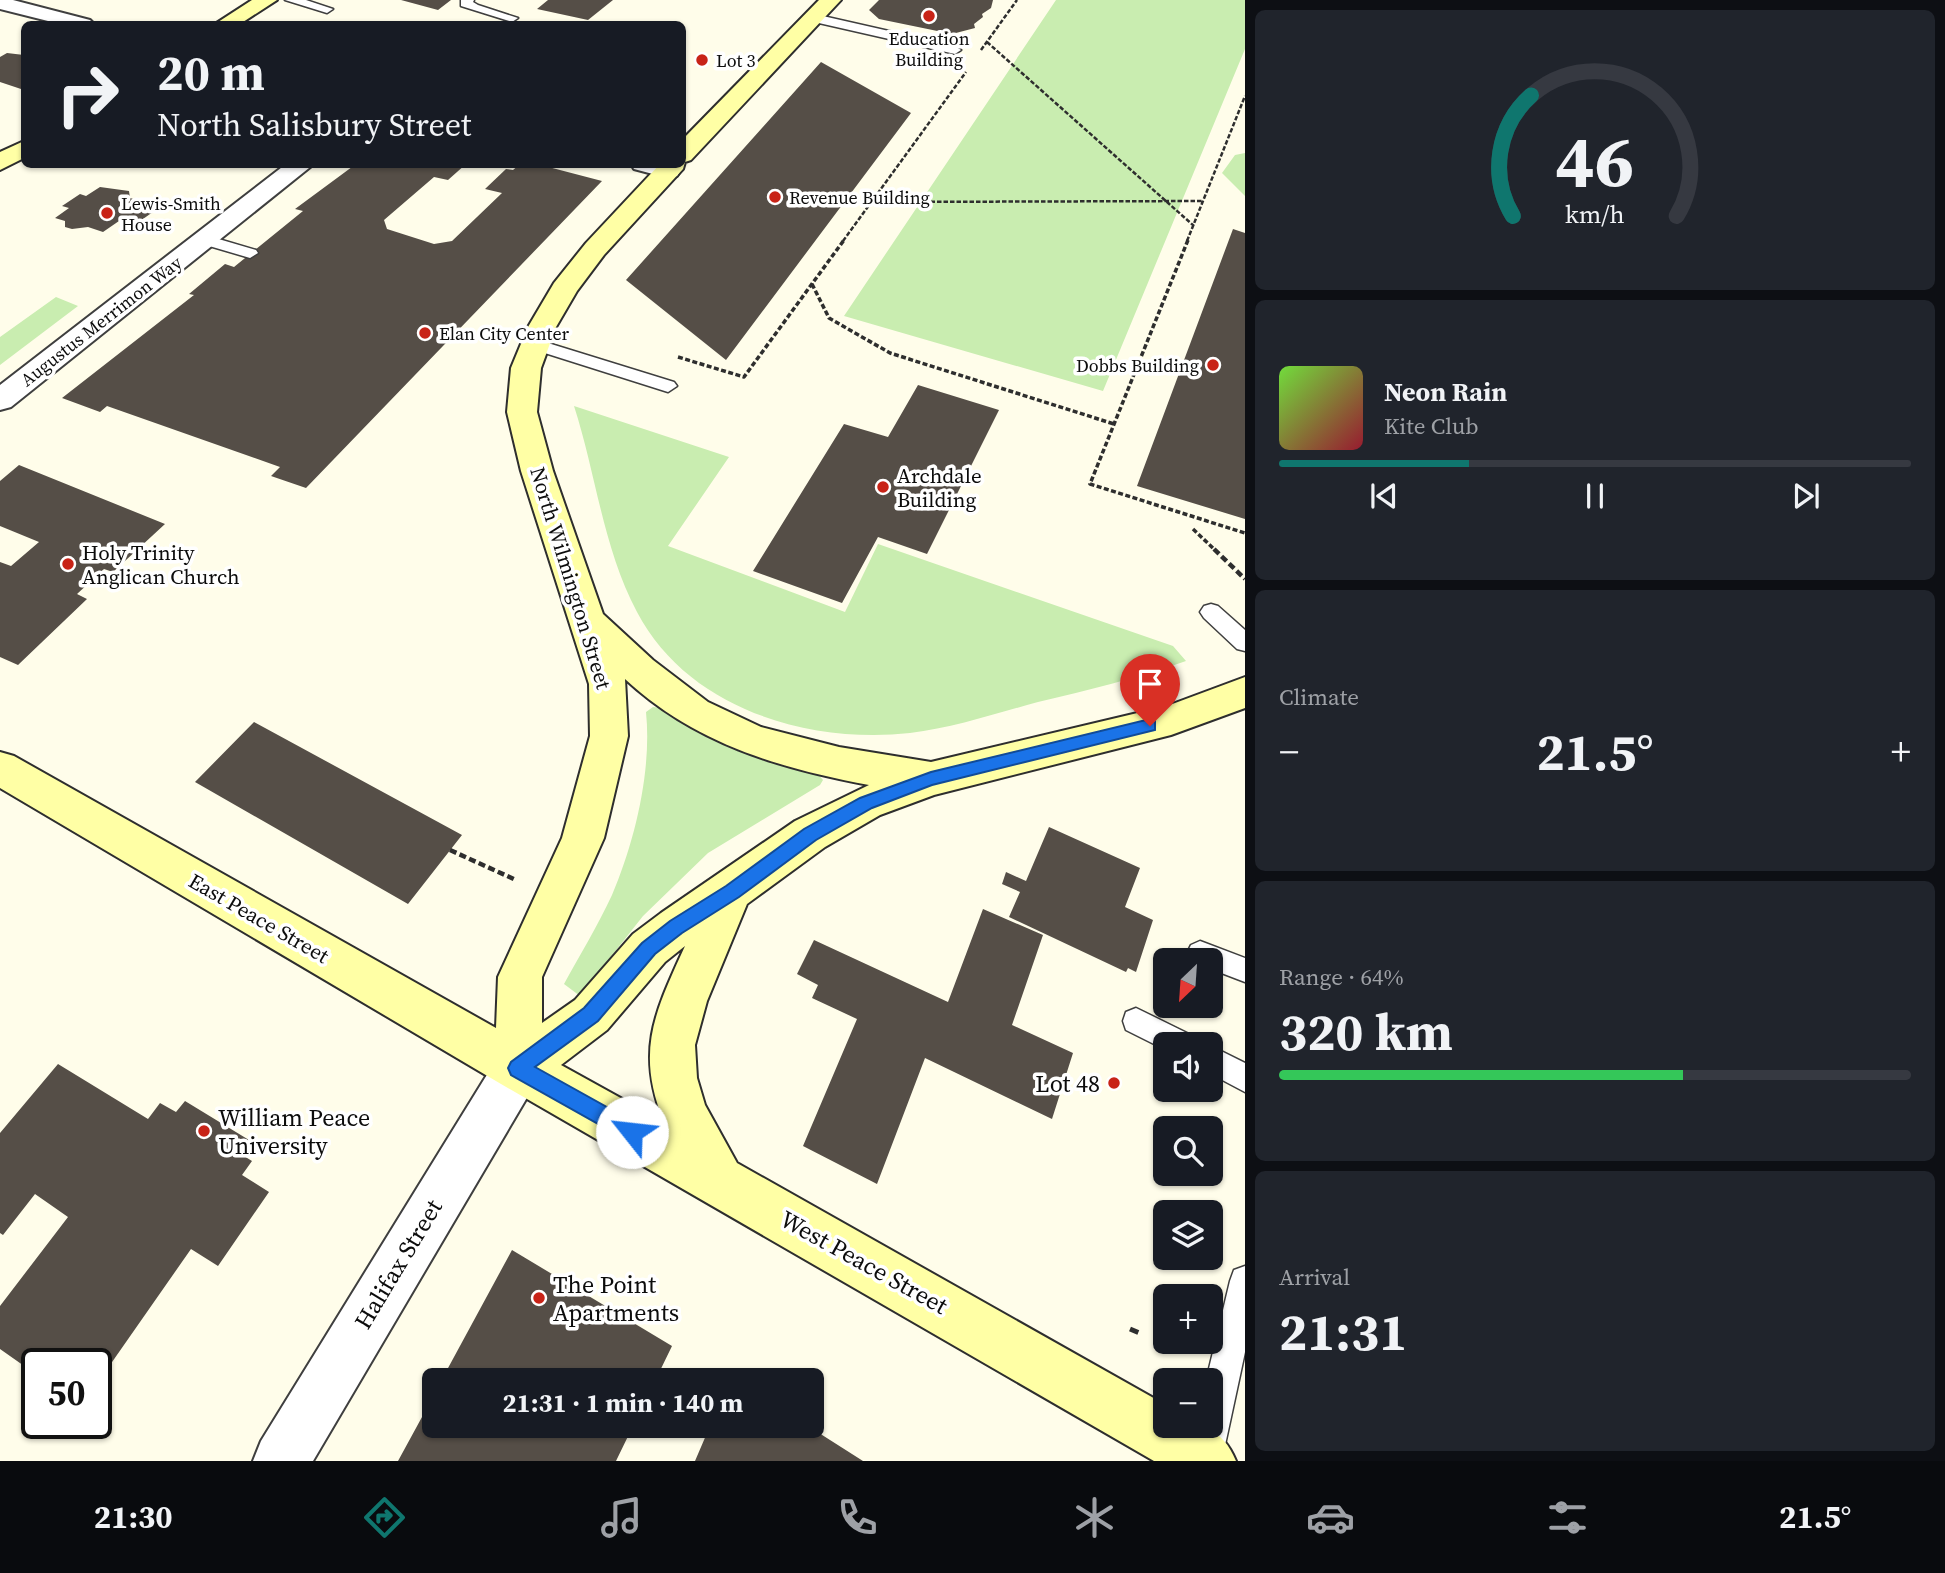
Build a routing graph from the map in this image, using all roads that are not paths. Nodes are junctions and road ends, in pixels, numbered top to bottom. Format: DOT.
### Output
graph roads {
  1 [pos="267,0"];
  2 [pos="291,0"];
  3 [pos="468,0"];
  4 [pos="831,0"];
  5 [pos="0,3"];
  6 [pos="327,9"];
  7 [pos="512,18"];
  8 [pos="814,18"];
  9 [pos="71,21"];
  10 [pos="231,21"];
  11 [pos="955,50"];
  12 [pos="686,145"];
  13 [pos="21,150"];
  14 [pos="0,163"];
  15 [pos="297,168"];
  16 [pos="664,168"];
  17 [pos="205,240"];
  18 [pos="250,253"];
  19 [pos="535,344"];
  20 [pos="668,386"];
  21 [pos="0,400"];
  22 [pos="1211,612"];
  23 [pos="588,621"];
  24 [pos="1245,643"];
  25 [pos="1245,692"];
  26 [pos="0,768"];
  27 [pos="931,779"];
  28 [pos="732,891"];
  29 [pos="1223,962"];
  30 [pos="1245,970"];
  31 [pos="1136,1021"];
  32 [pos="1158,1032"];
  33 [pos="1223,1066"];
  34 [pos="518,1068"];
  35 [pos="1245,1078"];
  36 [pos="719,1180"];
  37 [pos="1245,1281"];
  38 [pos="1206,1460"];
  39 [pos="281,1461"];
  1 -- 10 [label="main road"];
  2 -- 6 [label="lane"];
  3 -- 7 [label="lane"];
  4 -- 8 [label="main road, North Wilmington Street"];
  5 -- 9 [label="street"];
  8 -- 11 [label="lane"];
  8 -- 12 [label="main road, North Wilmington Street"];
  13 -- 14 [label="main road"];
  15 -- 17 [label="street, Augustus Merrimon Way"];
  16 -- 19 [label="main road, North Wilmington Street"];
  17 -- 18 [label="lane"];
  17 -- 21 [label="street, Augustus Merrimon Way"];
  19 -- 20 [label="lane"];
  19 -- 23 [label="main road, North Wilmington Street"];
  22 -- 24 [label="lane"];
  23 -- 27 [label="main road"];
  23 -- 34 [label="main road, North Wilmington Street"];
  25 -- 27 [label="main road"];
  26 -- 34 [label="main road, East Peace Street"];
  27 -- 28 [label="main road"];
  28 -- 34 [label="main road"];
  28 -- 36 [label="main road"];
  29 -- 30 [label="lane"];
  31 -- 32 [label="lane"];
  33 -- 35 [label="lane"];
  34 -- 36 [label="main road, West Peace Street"];
  34 -- 39 [label="street, Halifax Street"];
  36 -- 38 [label="main road, West Peace Street"];
  37 -- 38 [label="lane"];
}
